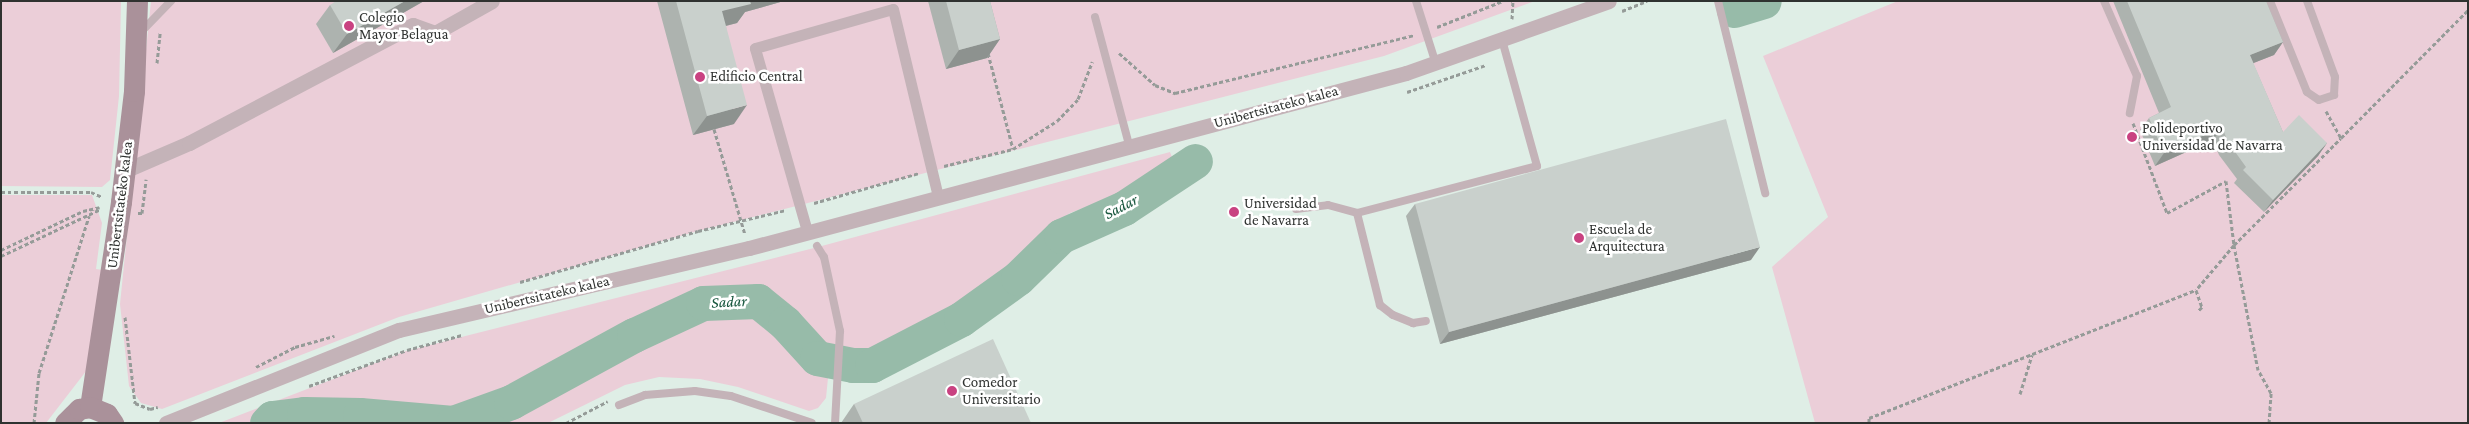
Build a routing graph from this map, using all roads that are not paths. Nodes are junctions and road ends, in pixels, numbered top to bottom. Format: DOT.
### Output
graph roads {
  1 [pos="137,1"];
  2 [pos="171,1"];
  3 [pos="492,1"];
  4 [pos="1416,1"];
  5 [pos="1609,1"];
  6 [pos="1718,1"];
  7 [pos="2104,1"];
  8 [pos="2270,1"];
  9 [pos="2307,1"];
  10 [pos="1095,17"];
  11 [pos="138,35"];
  12 [pos="1502,40"];
  13 [pos="1436,64"];
  14 [pos="2130,113"];
  15 [pos="1129,145"];
  16 [pos="124,171"];
  17 [pos="1765,193"];
  18 [pos="938,196"];
  19 [pos="1296,209"];
  20 [pos="1357,213"];
  21 [pos="807,231"];
  22 [pos="817,246"];
  23 [pos="1426,320"];
  24 [pos="619,406"];
  25 [pos="90,408"];
  26 [pos="65,423"];
  27 [pos="113,423"];
  28 [pos="166,423"];
  29 [pos="812,423"];
  30 [pos="835,423"];
  1 -- 11 [label="main road, Unibertsitateko kalea"];
  2 -- 11 [label="lane"];
  3 -- 16 [label="street"];
  4 -- 13 [label="lane"];
  5 -- 12 [label="street, Unibertsitateko kalea"];
  6 -- 17 [label="lane"];
  7 -- 14 [label="lane"];
  8 -- 9 [label="lane"];
  10 -- 15 [label="lane"];
  11 -- 16 [label="main road, Unibertsitateko kalea"];
  12 -- 13 [label="street, Unibertsitateko kalea"];
  12 -- 20 [label="lane"];
  13 -- 15 [label="street, Unibertsitateko kalea"];
  15 -- 18 [label="street, Unibertsitateko kalea"];
  16 -- 25 [label="main road, Unibertsitateko kalea"];
  18 -- 21 [label="street, Unibertsitateko kalea"];
  18 -- 21 [label="street"];
  19 -- 20 [label="lane"];
  20 -- 23 [label="lane"];
  21 -- 28 [label="street, Unibertsitateko kalea"];
  22 -- 30 [label="lane"];
  24 -- 29 [label="lane"];
  25 -- 26 [label="main road"];
  25 -- 27 [label="main road"];
}
